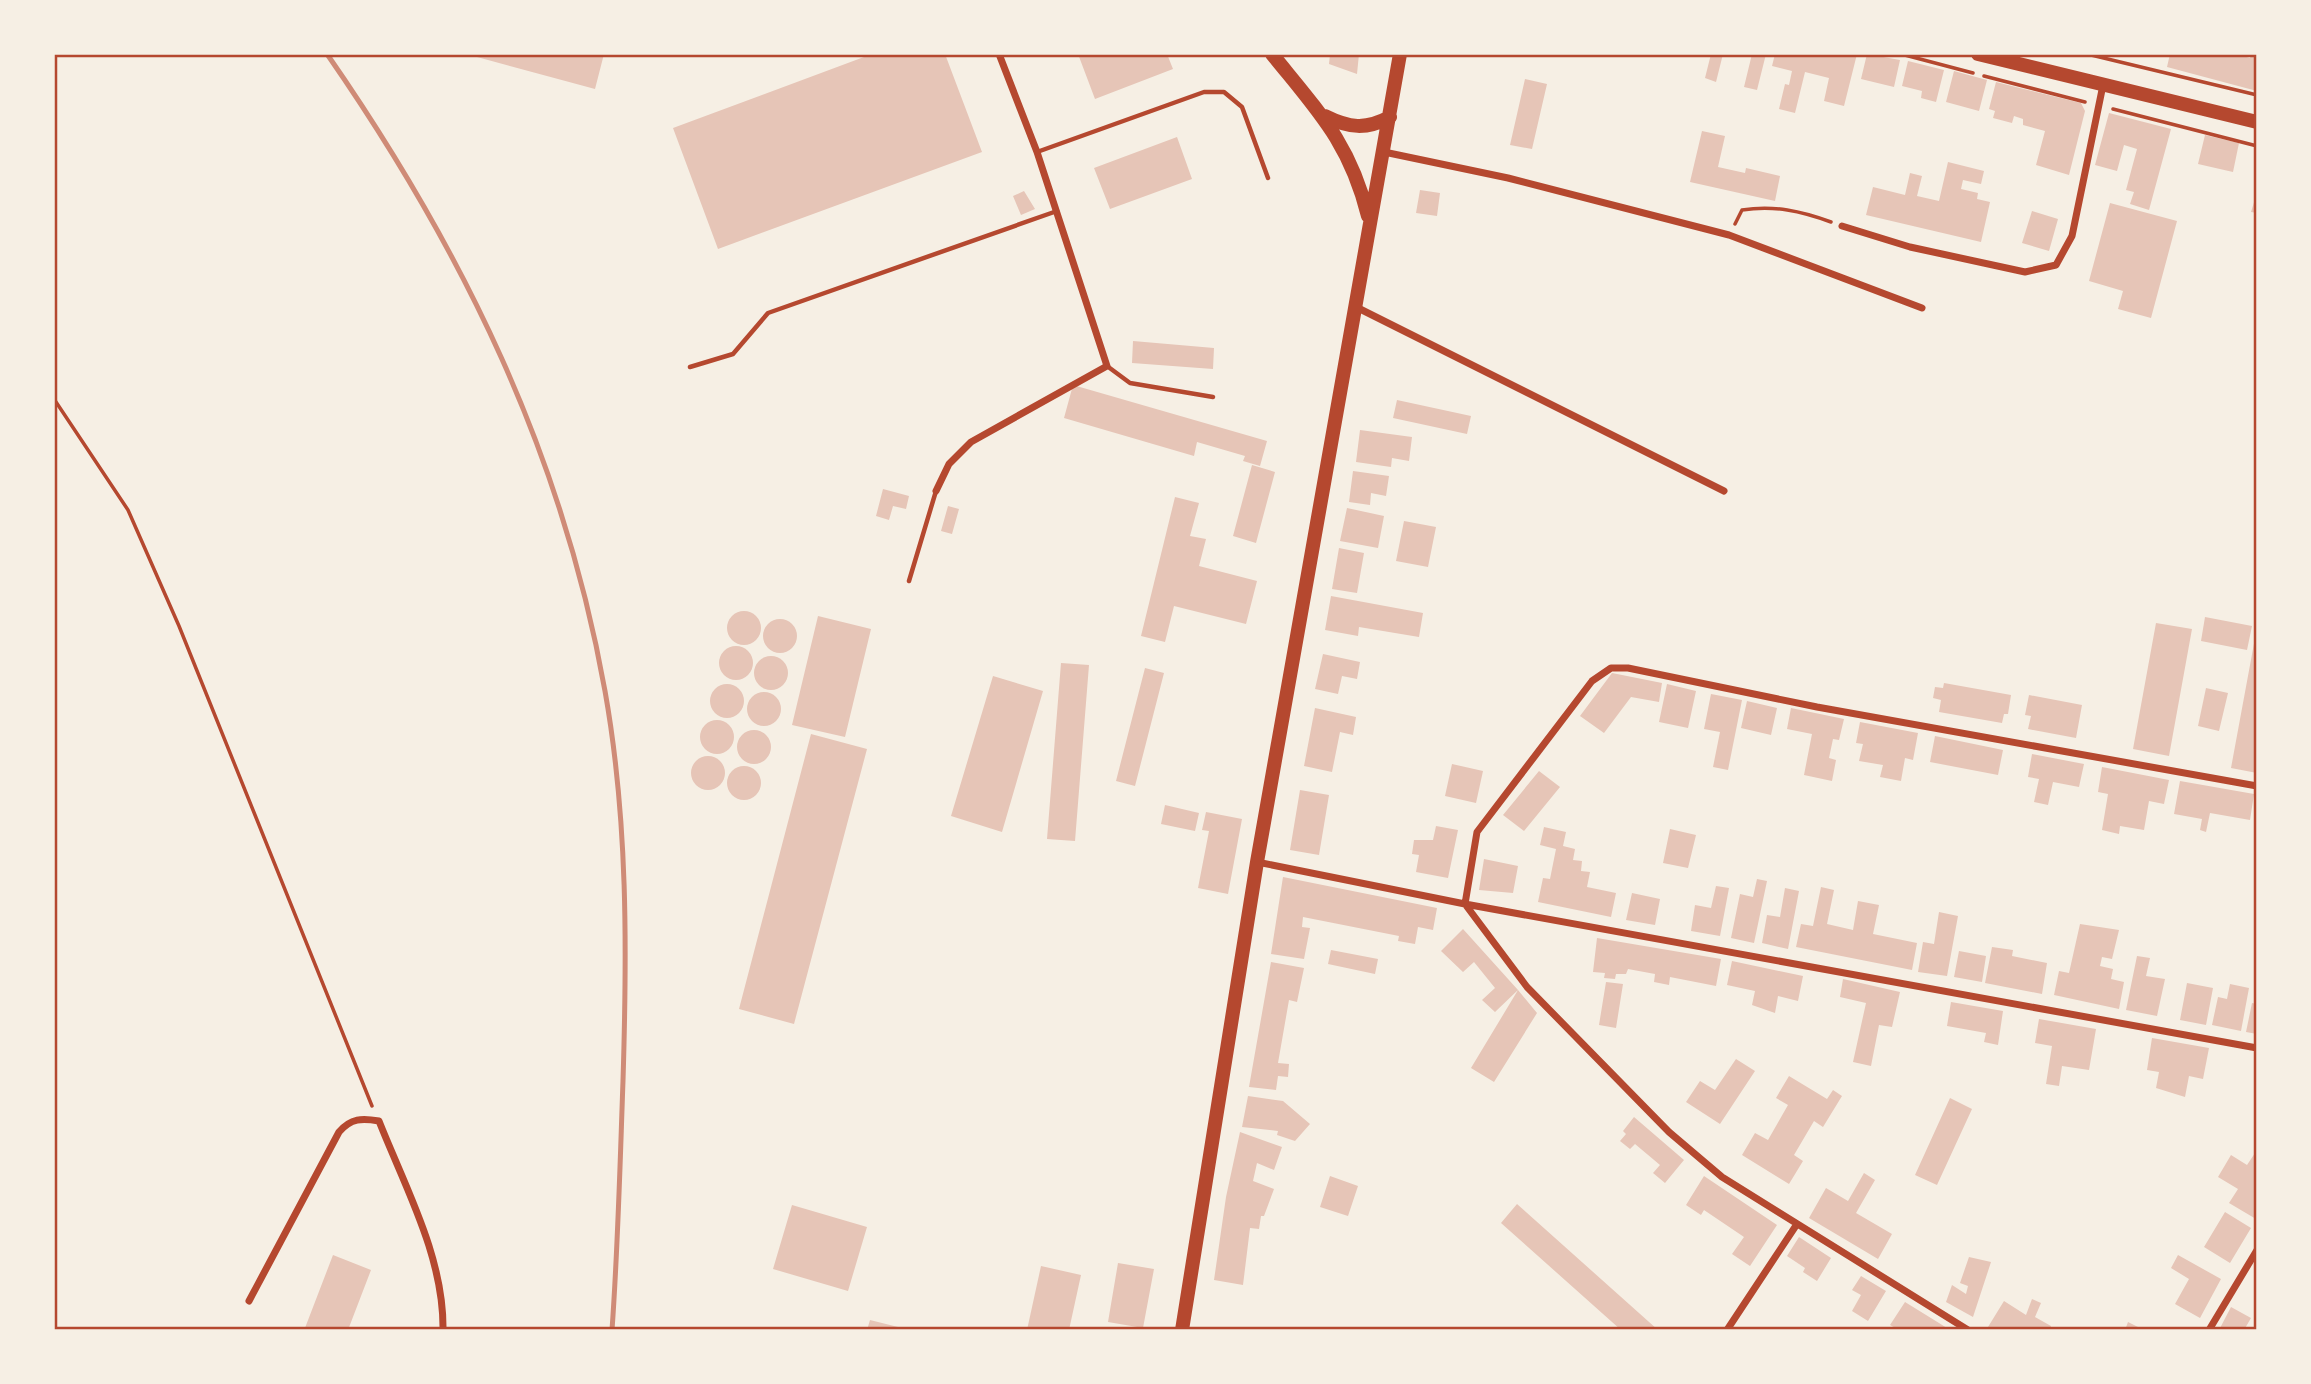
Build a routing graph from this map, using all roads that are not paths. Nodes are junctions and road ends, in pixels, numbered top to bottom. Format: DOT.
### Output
graph roads {
  1 [pos="999,54"];
  2 [pos="1272,54"];
  3 [pos="1401,54"];
  4 [pos="1978,54"];
  5 [pos="2103,85"];
  6 [pos="1320,113"];
  7 [pos="1390,117"];
  8 [pos="2257,122"];
  9 [pos="1037,152"];
  10 [pos="1384,152"];
  11 [pos="1268,178"];
  12 [pos="1058,211"];
  13 [pos="1370,221"];
  14 [pos="1842,226"];
  15 [pos="1355,306"];
  16 [pos="1923,308"];
  17 [pos="1107,366"];
  18 [pos="690,367"];
  19 [pos="1213,397"];
  20 [pos="936,491"];
  21 [pos="1724,491"];
  22 [pos="909,581"];
  23 [pos="2257,786"];
  24 [pos="1257,862"];
  25 [pos="1465,904"];
  26 [pos="2257,1048"];
  27 [pos="1797,1224"];
  28 [pos="2257,1250"];
  29 [pos="249,1301"];
  30 [pos="443,1330"];
  31 [pos="1182,1330"];
  32 [pos="1727,1330"];
  33 [pos="1968,1330"];
  34 [pos="2209,1330"];
  1 -- 9 [label="street"];
  2 -- 6 [label="main road"];
  3 -- 7 [label="main road"];
  4 -- 5 [label="main road"];
  5 -- 8 [label="main road"];
  5 -- 14 [label="street"];
  6 -- 7 [label="main road"];
  6 -- 13 [label="main road"];
  7 -- 10 [label="main road"];
  9 -- 11 [label="lane"];
  9 -- 12 [label="street"];
  10 -- 13 [label="main road"];
  10 -- 16 [label="street"];
  12 -- 17 [label="street"];
  12 -- 18 [label="lane"];
  13 -- 15 [label="main road"];
  15 -- 21 [label="street"];
  15 -- 24 [label="main road"];
  17 -- 19 [label="lane"];
  17 -- 20 [label="street"];
  20 -- 22 [label="lane"];
  23 -- 25 [label="street"];
  24 -- 25 [label="street"];
  24 -- 31 [label="main road"];
  25 -- 26 [label="street"];
  25 -- 27 [label="street"];
  27 -- 32 [label="street"];
  27 -- 33 [label="street"];
  28 -- 34 [label="street"];
  29 -- 30 [label="street"];
}
